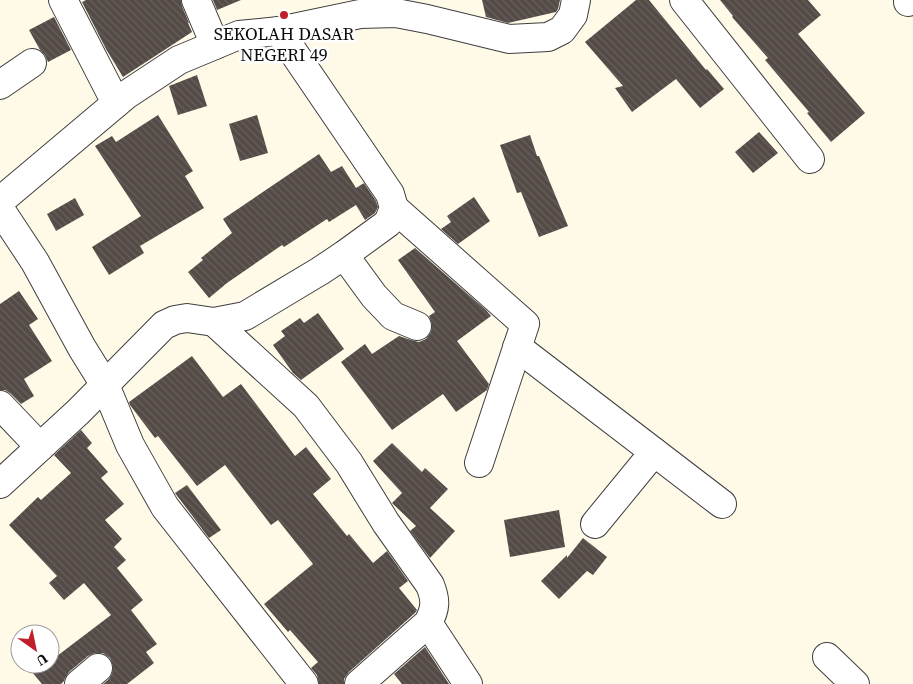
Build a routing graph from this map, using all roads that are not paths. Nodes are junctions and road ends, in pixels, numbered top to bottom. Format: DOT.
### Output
graph roads {
  1 [pos="63,0"];
  2 [pos="196,0"];
  3 [pos="576,0"];
  4 [pos="684,0"];
  5 [pos="279,31"];
  6 [pos="215,45"];
  7 [pos="32,63"];
  8 [pos="0,85"];
  9 [pos="116,103"];
  10 [pos="810,159"];
  11 [pos="0,201"];
  12 [pos="394,208"];
  13 [pos="0,209"];
  14 [pos="344,255"];
  15 [pos="214,322"];
  16 [pos="417,326"];
  17 [pos="517,347"];
  18 [pos="104,385"];
  19 [pos="0,405"];
  20 [pos="40,447"];
  21 [pos="654,452"];
  22 [pos="479,463"];
  23 [pos="0,484"];
  24 [pos="722,504"];
  25 [pos="595,524"];
  26 [pos="428,623"];
  27 [pos="827,657"];
  28 [pos="304,684"];
  29 [pos="359,684"];
  30 [pos="468,684"];
  31 [pos="855,684"];
  1 -- 9 [label="street"];
  2 -- 6 [label="street"];
  3 -- 5 [label="street"];
  4 -- 10 [label="street"];
  5 -- 6 [label="street"];
  5 -- 12 [label="street"];
  6 -- 9 [label="street"];
  7 -- 8 [label="street"];
  9 -- 11 [label="street"];
  12 -- 14 [label="street"];
  12 -- 17 [label="street"];
  13 -- 18 [label="street"];
  14 -- 15 [label="street"];
  14 -- 16 [label="street"];
  15 -- 18 [label="street"];
  15 -- 26 [label="street"];
  17 -- 21 [label="street"];
  17 -- 22 [label="street"];
  18 -- 20 [label="street"];
  18 -- 28 [label="street"];
  19 -- 20 [label="street"];
  20 -- 23 [label="street"];
  21 -- 24 [label="street"];
  21 -- 25 [label="street"];
  26 -- 29 [label="street"];
  26 -- 30 [label="street"];
  27 -- 31 [label="street"];
}
